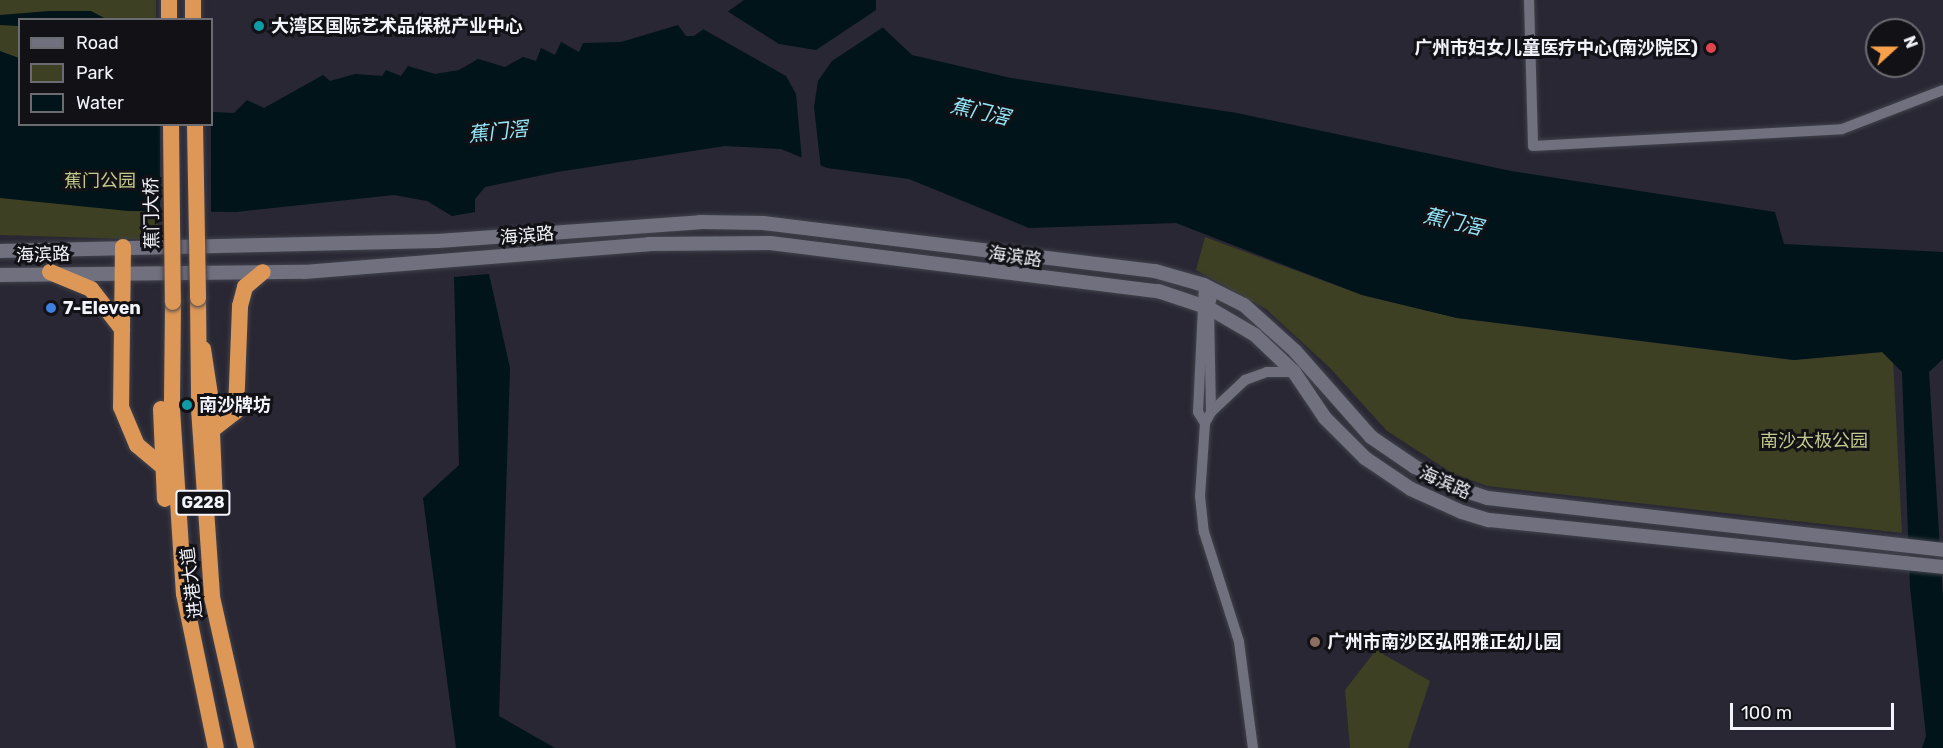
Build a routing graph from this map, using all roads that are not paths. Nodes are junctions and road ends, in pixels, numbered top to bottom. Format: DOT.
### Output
graph roads {
  1 [pos="1529,0"];
  2 [pos="1943,90"];
  3 [pos="171,126"];
  4 [pos="195,126"];
  5 [pos="123,247"];
  6 [pos="0,251"];
  7 [pos="124,270"];
  8 [pos="50,272"];
  9 [pos="263,272"];
  10 [pos="0,275"];
  11 [pos="1209,287"];
  12 [pos="1204,306"];
  13 [pos="123,332"];
  14 [pos="1294,372"];
  15 [pos="167,405"];
  16 [pos="205,405"];
  17 [pos="1211,412"];
  18 [pos="1205,423"];
  19 [pos="212,430"];
  20 [pos="160,464"];
  21 [pos="1943,550"];
  22 [pos="1943,567"];
  23 [pos="184,594"];
  24 [pos="212,597"];
  25 [pos="201,680"];
  26 [pos="229,689"];
  27 [pos="245,743"];
  28 [pos="214,745"];
  29 [pos="1253,748"];
  1 -- 2 [label="street"];
  3 -- 15 [label="highway, 蕉门大桥, bridge"];
  4 -- 16 [label="highway, bridge"];
  5 -- 6 [label="street, 海滨路"];
  5 -- 7 [label="highway"];
  5 -- 11 [label="street, 海滨路"];
  7 -- 8 [label="street, 海滨路"];
  7 -- 9 [label="street, 海滨路"];
  7 -- 13 [label="highway"];
  8 -- 10 [label="street, 海滨路"];
  8 -- 13 [label="highway"];
  9 -- 12 [label="street, 海滨路"];
  9 -- 19 [label="highway"];
  11 -- 12 [label="street"];
  11 -- 21 [label="street, 海滨路"];
  12 -- 14 [label="street, 海滨路"];
  12 -- 17 [label="street"];
  12 -- 18 [label="street"];
  13 -- 20 [label="highway"];
  14 -- 17 [label="street"];
  14 -- 22 [label="street, 海滨路"];
  15 -- 20 [label="highway"];
  15 -- 23 [label="highway, 进港大道 / G228"];
  16 -- 19 [label="highway"];
  16 -- 24 [label="highway, 进港大道 / G228"];
  17 -- 18 [label="street"];
  18 -- 29 [label="street"];
  19 -- 24 [label="highway"];
  20 -- 23 [label="highway"];
  23 -- 25 [label="highway, 进港大道 / G228"];
  24 -- 26 [label="highway, 进港大道 / G228"];
  25 -- 26 [label="highway"];
  25 -- 28 [label="highway, 进港大道 / G228"];
  26 -- 27 [label="highway, 进港大道 / G228"];
}
